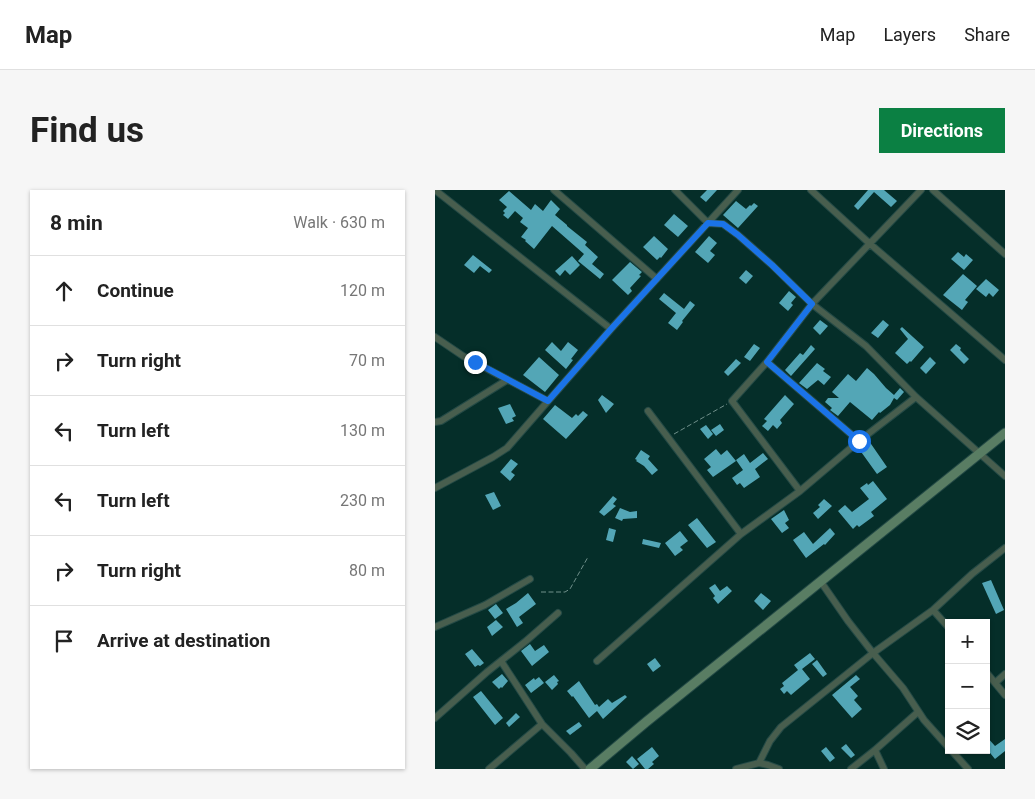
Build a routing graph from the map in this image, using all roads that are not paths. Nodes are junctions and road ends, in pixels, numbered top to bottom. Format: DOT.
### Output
graph roads {
  1 [pos="435,190"];
  2 [pos="554,190"];
  3 [pos="675,190"];
  4 [pos="738,190"];
  5 [pos="811,190"];
  6 [pos="921,190"];
  7 [pos="933,190"];
  8 [pos="708,223"];
  9 [pos="869,243"];
  10 [pos="1005,254"];
  11 [pos="657,279"];
  12 [pos="812,304"];
  13 [pos="611,329"];
  14 [pos="435,337"];
  15 [pos="1005,360"];
  16 [pos="767,362"];
  17 [pos="507,380"];
  18 [pos="917,397"];
  19 [pos="548,401"];
  20 [pos="648,411"];
  21 [pos="435,422"];
  22 [pos="1005,433"];
  23 [pos="859,441"];
  24 [pos="981,454"];
  25 [pos="1005,476"];
  26 [pos="435,488"];
  27 [pos="800,491"];
  28 [pos="741,534"];
  29 [pos="1005,548"];
  30 [pos="530,579"];
  31 [pos="821,582"];
  32 [pos="933,610"];
  33 [pos="558,613"];
  34 [pos="945,624"];
  35 [pos="435,627"];
  36 [pos="873,654"];
  37 [pos="501,661"];
  38 [pos="597,661"];
  39 [pos="1005,674"];
  40 [pos="990,677"];
  41 [pos="995,683"];
  42 [pos="1004,693"];
  43 [pos="918,712"];
  44 [pos="435,718"];
  45 [pos="542,724"];
  46 [pos="945,744"];
  47 [pos="875,750"];
  48 [pos="954,754"];
  49 [pos="759,763"];
  50 [pos="489,769"];
  51 [pos="585,769"];
  52 [pos="590,769"];
  53 [pos="736,769"];
  54 [pos="779,769"];
  55 [pos="851,769"];
  56 [pos="884,769"];
  57 [pos="968,769"];
  1 -- 13 [label="street"];
  2 -- 11 [label="street"];
  3 -- 8 [label="street"];
  4 -- 8 [label="street"];
  5 -- 9 [label="street"];
  6 -- 9 [label="street"];
  7 -- 10 [label="street"];
  8 -- 11 [label="street"];
  8 -- 12 [label="street"];
  9 -- 12 [label="street"];
  9 -- 15 [label="street"];
  11 -- 13 [label="street"];
  12 -- 16 [label="street"];
  12 -- 18 [label="street"];
  13 -- 19 [label="street"];
  14 -- 17 [label="street"];
  16 -- 23 [label="street"];
  16 -- 27 [label="street"];
  17 -- 19 [label="street"];
  17 -- 21 [label="street"];
  18 -- 23 [label="street"];
  18 -- 24 [label="street"];
  19 -- 26 [label="street"];
  20 -- 28 [label="street"];
  22 -- 24 [label="street"];
  23 -- 27 [label="street"];
  24 -- 25 [label="street"];
  24 -- 31 [label="street"];
  27 -- 28 [label="street"];
  28 -- 38 [label="street"];
  29 -- 32 [label="street"];
  30 -- 35 [label="street"];
  31 -- 36 [label="street"];
  31 -- 52 [label="street"];
  32 -- 34 [label="street"];
  32 -- 36 [label="street"];
  33 -- 37 [label="street"];
  36 -- 43 [label="street"];
  36 -- 49 [label="street"];
  37 -- 44 [label="street"];
  37 -- 45 [label="street"];
  39 -- 41 [label="street"];
  40 -- 41 [label="street"];
  41 -- 42 [label="street"];
  43 -- 46 [label="street"];
  43 -- 47 [label="street"];
  45 -- 50 [label="street"];
  45 -- 51 [label="street"];
  47 -- 55 [label="street"];
  47 -- 56 [label="street"];
  48 -- 57 [label="street"];
  49 -- 53 [label="street"];
  49 -- 54 [label="street"];
}
